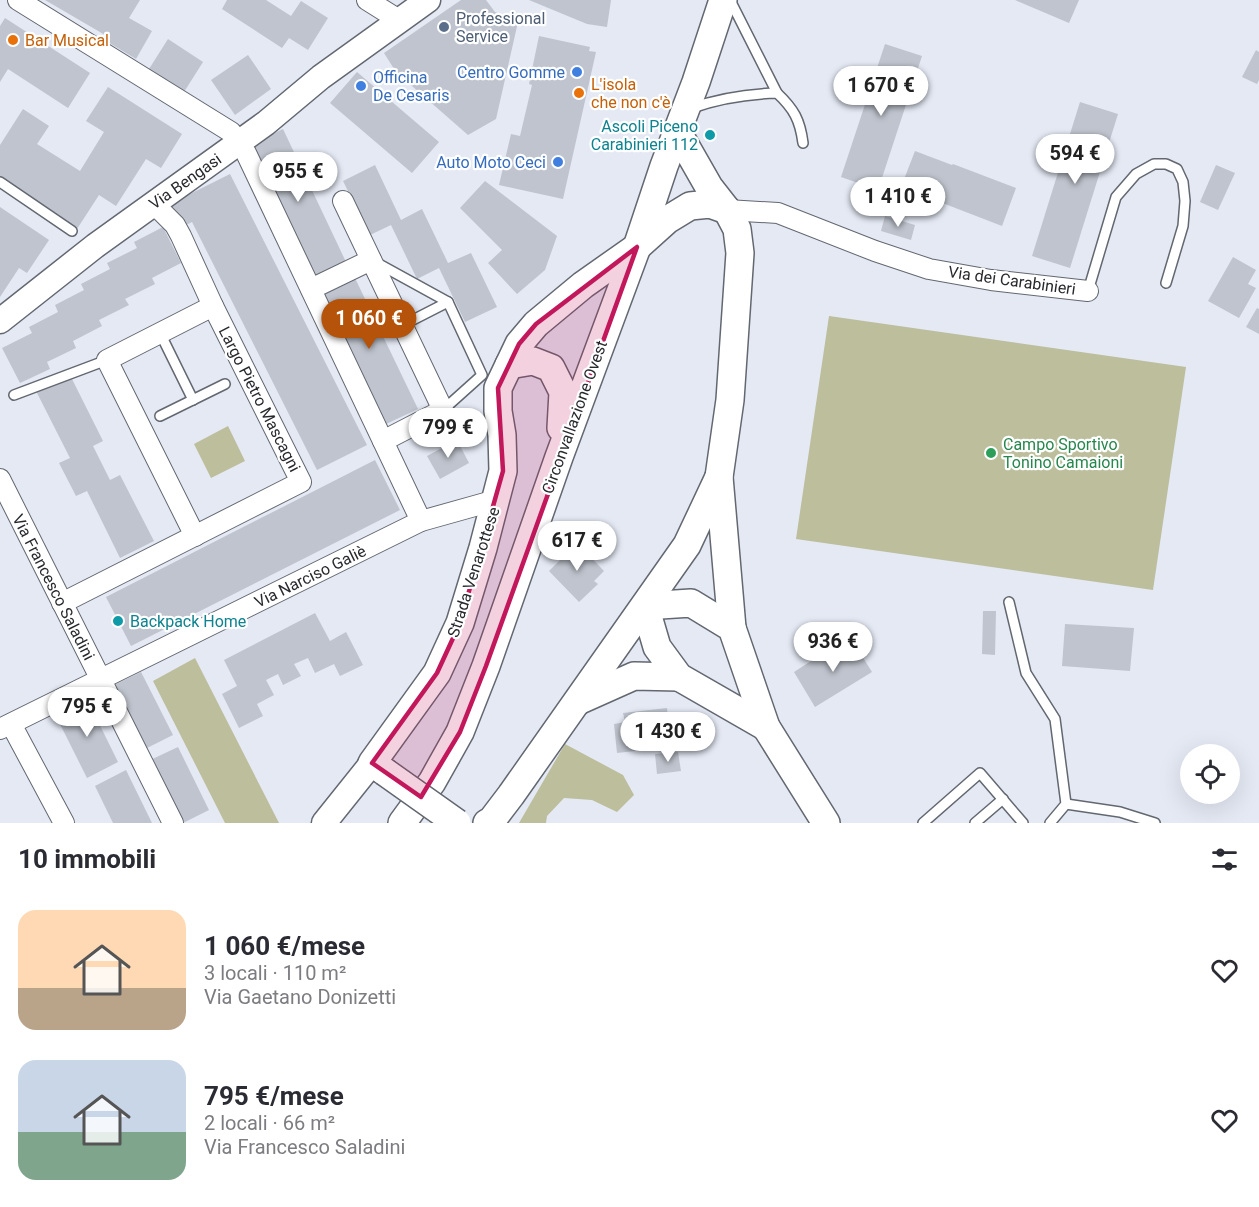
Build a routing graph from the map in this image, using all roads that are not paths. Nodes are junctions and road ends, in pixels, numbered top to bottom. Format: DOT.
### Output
graph roads {
  1 [pos="18,0"];
  2 [pos="367,0"];
  3 [pos="428,0"];
  4 [pos="723,0"];
  5 [pos="730,0"];
  6 [pos="399,20"];
  7 [pos="777,93"];
  8 [pos="681,121"];
  9 [pos="239,142"];
  10 [pos="803,143"];
  11 [pos="0,182"];
  12 [pos="343,201"];
  13 [pos="154,204"];
  14 [pos="727,210"];
  15 [pos="72,231"];
  16 [pos="637,248"];
  17 [pos="371,260"];
  18 [pos="1166,283"];
  19 [pos="311,289"];
  20 [pos="1088,291"];
  21 [pos="448,302"];
  22 [pos="213,306"];
  23 [pos="0,321"];
  24 [pos="403,325"];
  25 [pos="160,333"];
  26 [pos="107,360"];
  27 [pos="509,365"];
  28 [pos="225,384"];
  29 [pos="14,395"];
  30 [pos="193,400"];
  31 [pos="444,410"];
  32 [pos="160,416"];
  33 [pos="383,441"];
  34 [pos="559,457"];
  35 [pos="719,477"];
  36 [pos="0,480"];
  37 [pos="496,500"];
  38 [pos="421,521"];
  39 [pos="195,536"];
  40 [pos="1009,602"];
  41 [pos="62,603"];
  42 [pos="645,606"];
  43 [pos="732,628"];
  44 [pos="679,677"];
  45 [pos="101,680"];
  46 [pos="577,702"];
  47 [pos="5,727"];
  48 [pos="766,727"];
  49 [pos="379,767"];
  50 [pos="1003,799"];
  51 [pos="1066,804"];
  52 [pos="64,823"];
  53 [pos="173,823"];
  54 [pos="324,823"];
  55 [pos="402,823"];
  56 [pos="457,823"];
  57 [pos="487,823"];
  58 [pos="826,823"];
  59 [pos="923,823"];
  60 [pos="975,823"];
  61 [pos="1023,823"];
  62 [pos="1050,823"];
  63 [pos="1155,823"];
  1 -- 9 [label="street"];
  2 -- 6 [label="street"];
  3 -- 6 [label="street, Via Bengasi"];
  4 -- 8 [label="main road, Circonvallazione Ovest"];
  5 -- 7 [label="lane"];
  6 -- 9 [label="street, Via Bengasi"];
  7 -- 8 [label="lane"];
  7 -- 10 [label="lane"];
  8 -- 14 [label="main road"];
  8 -- 16 [label="main road, Circonvallazione Ovest"];
  9 -- 13 [label="street, Via Bengasi"];
  9 -- 19 [label="street"];
  11 -- 15 [label="lane"];
  12 -- 17 [label="street"];
  13 -- 22 [label="street, Largo Pietro Mascagni"];
  13 -- 23 [label="street, Via Bengasi"];
  14 -- 16 [label="main road, Strada Venarottese"];
  14 -- 20 [label="street, Via dei Carabinieri"];
  14 -- 35 [label="main road"];
  16 -- 27 [label="main road, Strada Venarottese"];
  16 -- 34 [label="main road, Circonvallazione Ovest"];
  17 -- 19 [label="street"];
  17 -- 21 [label="lane"];
  17 -- 24 [label="street"];
  18 -- 20 [label="lane, Via dei Carabinieri"];
  19 -- 33 [label="street"];
  21 -- 24 [label="lane"];
  21 -- 31 [label="lane"];
  22 -- 25 [label="street, Largo Pietro Mascagni"];
  22 -- 39 [label="street, Largo Pietro Mascagni"];
  24 -- 31 [label="street"];
  25 -- 26 [label="street, Largo Pietro Mascagni"];
  25 -- 30 [label="lane"];
  26 -- 29 [label="lane"];
  26 -- 39 [label="street"];
  27 -- 34 [label="main road"];
  27 -- 37 [label="main road, Strada Venarottese"];
  28 -- 30 [label="lane"];
  30 -- 32 [label="lane"];
  31 -- 33 [label="street"];
  33 -- 38 [label="street"];
  34 -- 55 [label="main road, Circonvallazione Ovest"];
  35 -- 42 [label="main road"];
  35 -- 43 [label="main road"];
  36 -- 41 [label="street, Via Francesco Saladini"];
  37 -- 38 [label="street, Via Narciso Galiè"];
  37 -- 49 [label="main road, Strada Venarottese"];
  38 -- 45 [label="street, Via Narciso Galiè"];
  39 -- 41 [label="street, Largo Pietro Mascagni"];
  40 -- 51 [label="lane"];
  41 -- 45 [label="street, Via Francesco Saladini"];
  42 -- 43 [label="main road"];
  42 -- 44 [label="main road"];
  42 -- 46 [label="main road"];
  43 -- 48 [label="main road"];
  44 -- 46 [label="main road"];
  44 -- 48 [label="main road"];
  45 -- 47 [label="street, Via Narciso Galiè"];
  45 -- 53 [label="street, Via Francesco Saladini"];
  46 -- 57 [label="main road"];
  47 -- 52 [label="street"];
  48 -- 58 [label="main road"];
  49 -- 54 [label="street"];
  49 -- 56 [label="main road, bridge"];
  50 -- 59 [label="lane"];
  50 -- 60 [label="lane"];
  50 -- 61 [label="lane"];
  51 -- 62 [label="lane"];
  51 -- 63 [label="lane"];
}
